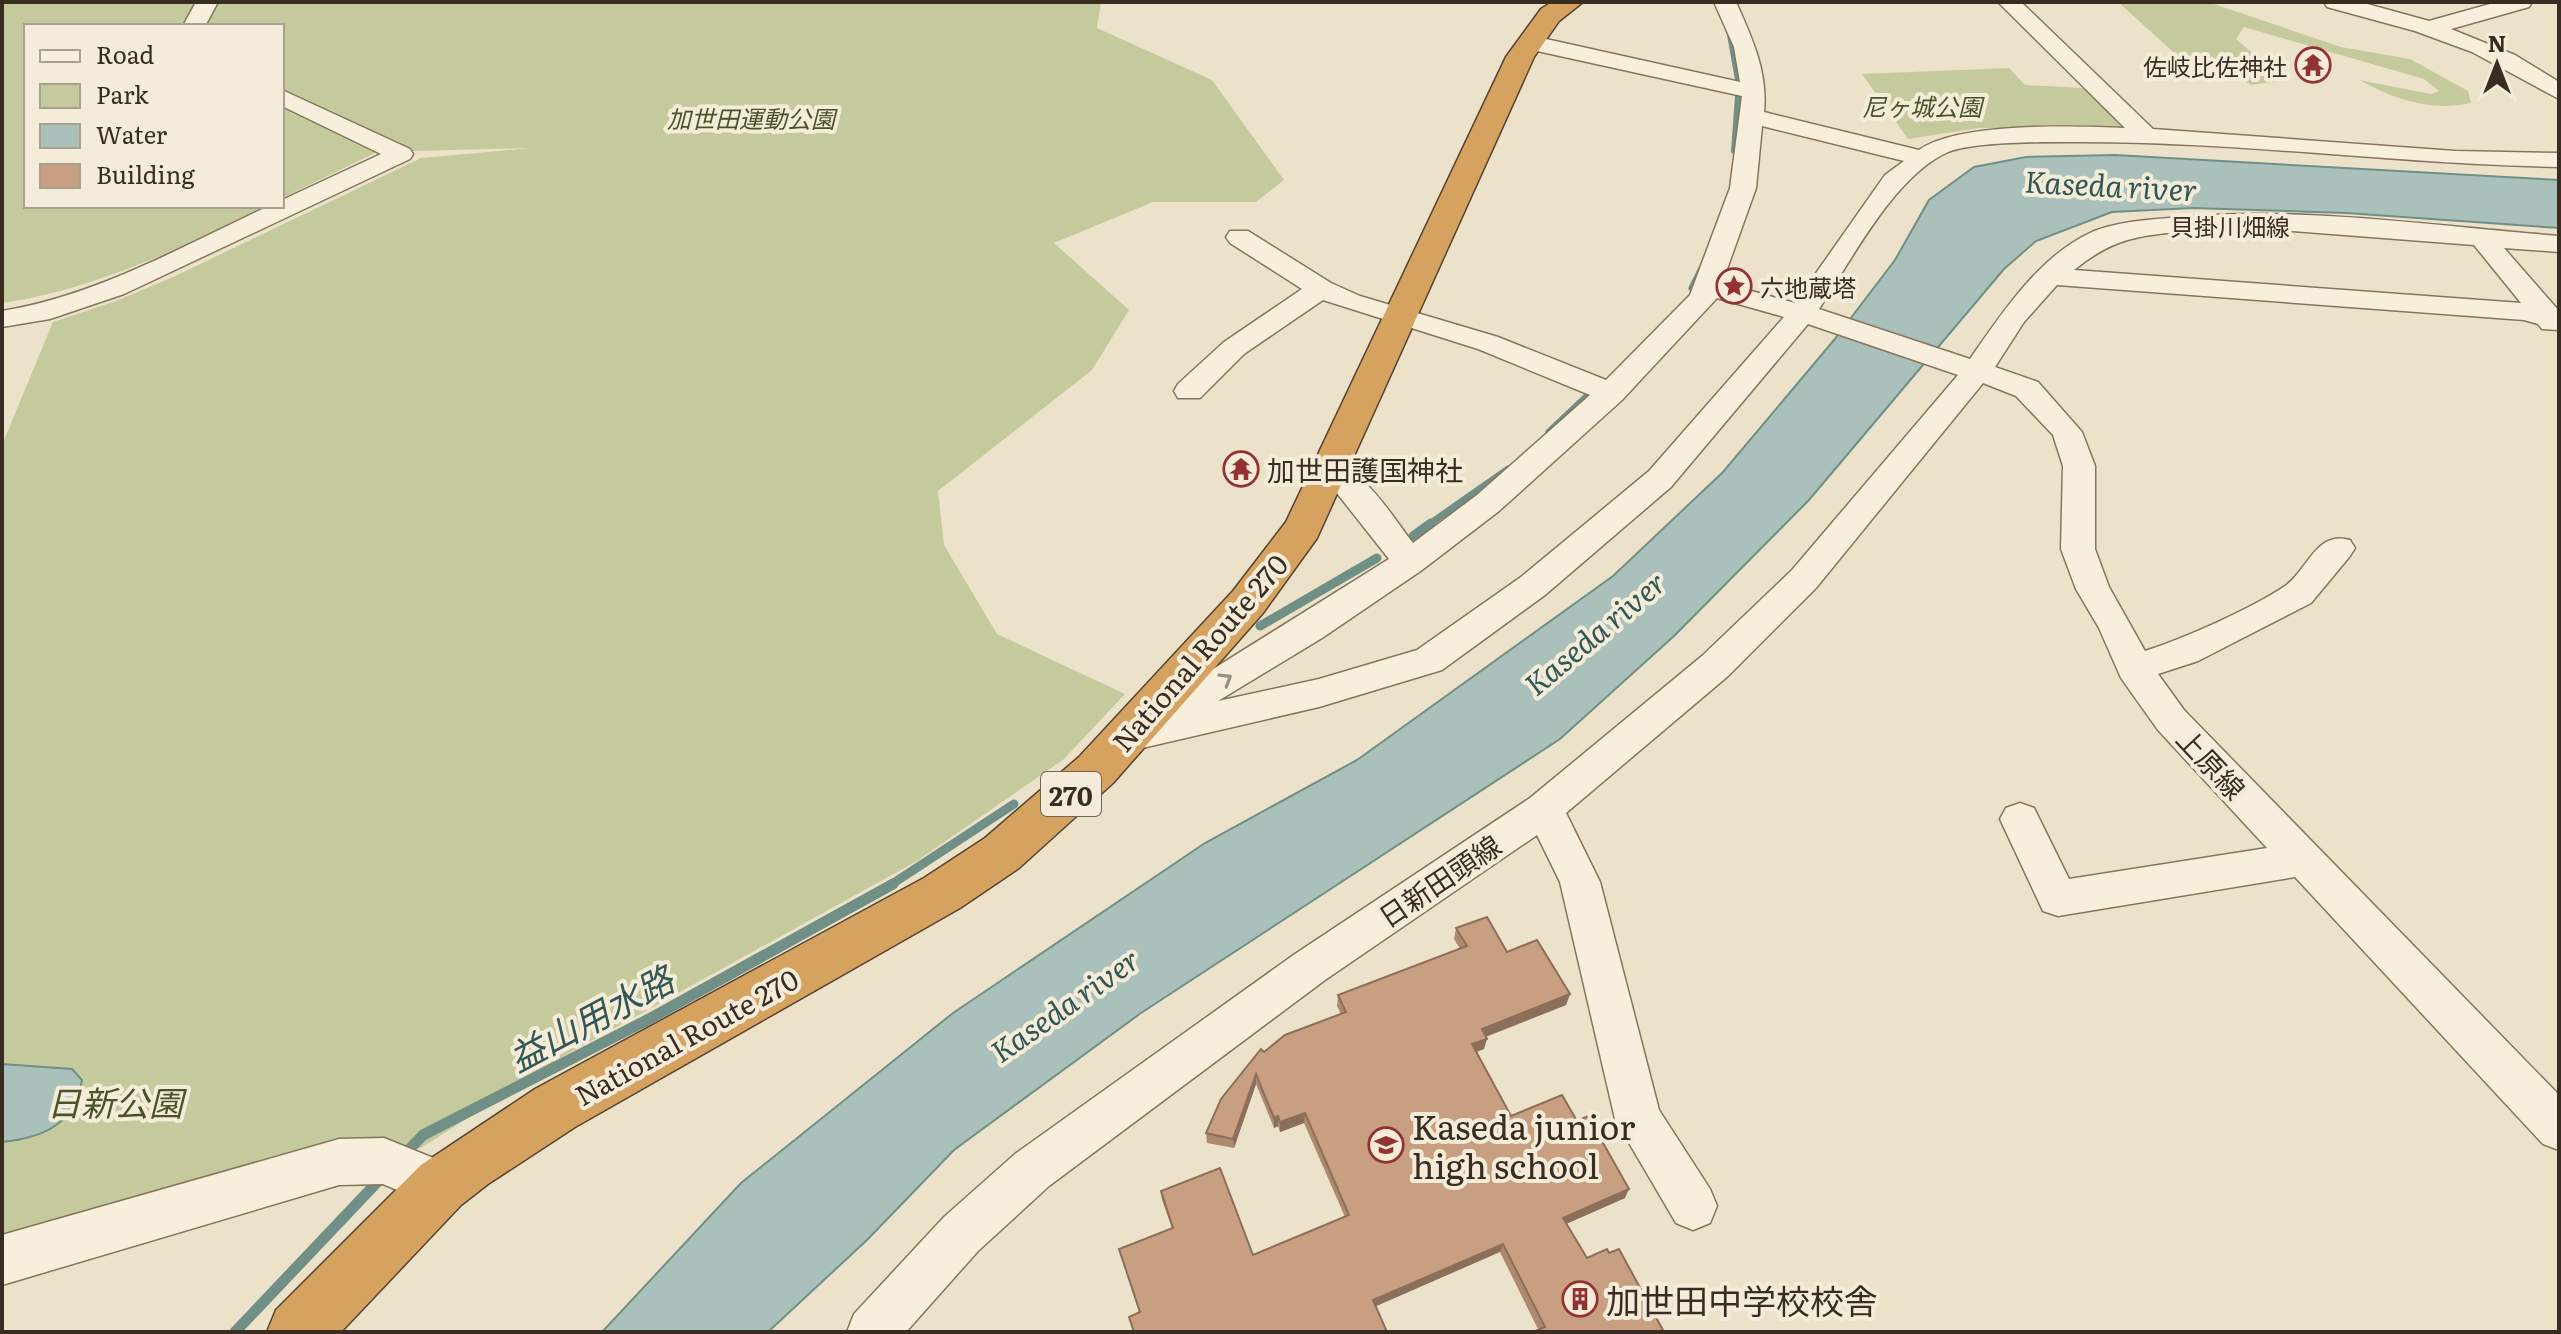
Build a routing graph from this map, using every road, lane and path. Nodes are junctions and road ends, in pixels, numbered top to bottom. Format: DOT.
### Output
graph roads {
  1 [pos="207,2"];
  2 [pos="1570,2"];
  3 [pos="1725,2"];
  4 [pos="2009,2"];
  5 [pos="2335,2"];
  6 [pos="2451,2"];
  7 [pos="2521,2"];
  8 [pos="2479,13"];
  9 [pos="195,24"];
  10 [pos="2432,27"];
  11 [pos="1528,42"];
  12 [pos="2557,89"];
  13 [pos="284,98"];
  14 [pos="1753,104"];
  15 [pos="2146,135"];
  16 [pos="1921,158"];
  17 [pos="2559,160"];
  18 [pos="1239,237"];
  19 [pos="2482,238"];
  20 [pos="2559,244"];
  21 [pos="2050,276"];
  22 [pos="1706,287"];
  23 [pos="1321,289"];
  24 [pos="1808,315"];
  25 [pos="1402,316"];
  26 [pos="2,319"];
  27 [pos="2556,324"];
  28 [pos="1968,374"];
  29 [pos="1189,391"];
  30 [pos="1611,393"];
  31 [pos="1330,472"];
  32 [pos="2338,548"];
  33 [pos="1410,562"];
  34 [pos="2134,668"];
  35 [pos="1138,720"];
  36 [pos="1544,809"];
  37 [pos="2020,819"];
  38 [pos="2303,859"];
  39 [pos="2559,1128"];
  40 [pos="414,1174"];
  41 [pos="1693,1206"];
  42 [pos="2,1260"];
  43 [pos="298,1332"];
  44 [pos="872,1332"];
  1 -- 9 [label="street"];
  2 -- 11 [label="highway, National Route 270 / 270"];
  3 -- 14 [label="street"];
  4 -- 15 [label="street"];
  5 -- 10 [label="street"];
  6 -- 8 [label="street"];
  7 -- 8 [label="street"];
  8 -- 10 [label="street"];
  10 -- 12 [label="street"];
  11 -- 14 [label="street"];
  11 -- 25 [label="highway, National Route 270 / 270"];
  13 -- 26 [label="street"];
  14 -- 16 [label="street"];
  14 -- 22 [label="street"];
  15 -- 16 [label="street"];
  15 -- 17 [label="street"];
  16 -- 24 [label="street"];
  18 -- 23 [label="street"];
  19 -- 20 [label="street, 貝掛川畑線"];
  19 -- 21 [label="street, 貝掛川畑線"];
  19 -- 27 [label="street"];
  21 -- 27 [label="street"];
  21 -- 28 [label="street, 貝掛川畑線"];
  22 -- 24 [label="street, 上原線"];
  22 -- 30 [label="street"];
  23 -- 25 [label="street"];
  23 -- 29 [label="street"];
  24 -- 28 [label="street, 上原線"];
  24 -- 35 [label="street"];
  25 -- 30 [label="street"];
  25 -- 31 [label="highway, National Route 270 / 270"];
  28 -- 34 [label="street, 上原線"];
  28 -- 36 [label="street, 日新田頭線"];
  30 -- 33 [label="street"];
  31 -- 33 [label="street"];
  31 -- 35 [label="highway, National Route 270 / 270"];
  32 -- 34 [label="street"];
  35 -- 33 [label="street, one-way"];
  34 -- 38 [label="street, 上原線"];
  35 -- 40 [label="highway, National Route 270 / 270"];
  36 -- 41 [label="street"];
  36 -- 44 [label="street, 日新田頭線"];
  37 -- 38 [label="street"];
  38 -- 39 [label="street, 上原線"];
  40 -- 42 [label="street"];
  40 -- 43 [label="highway, National Route 270 / 270"];
}
